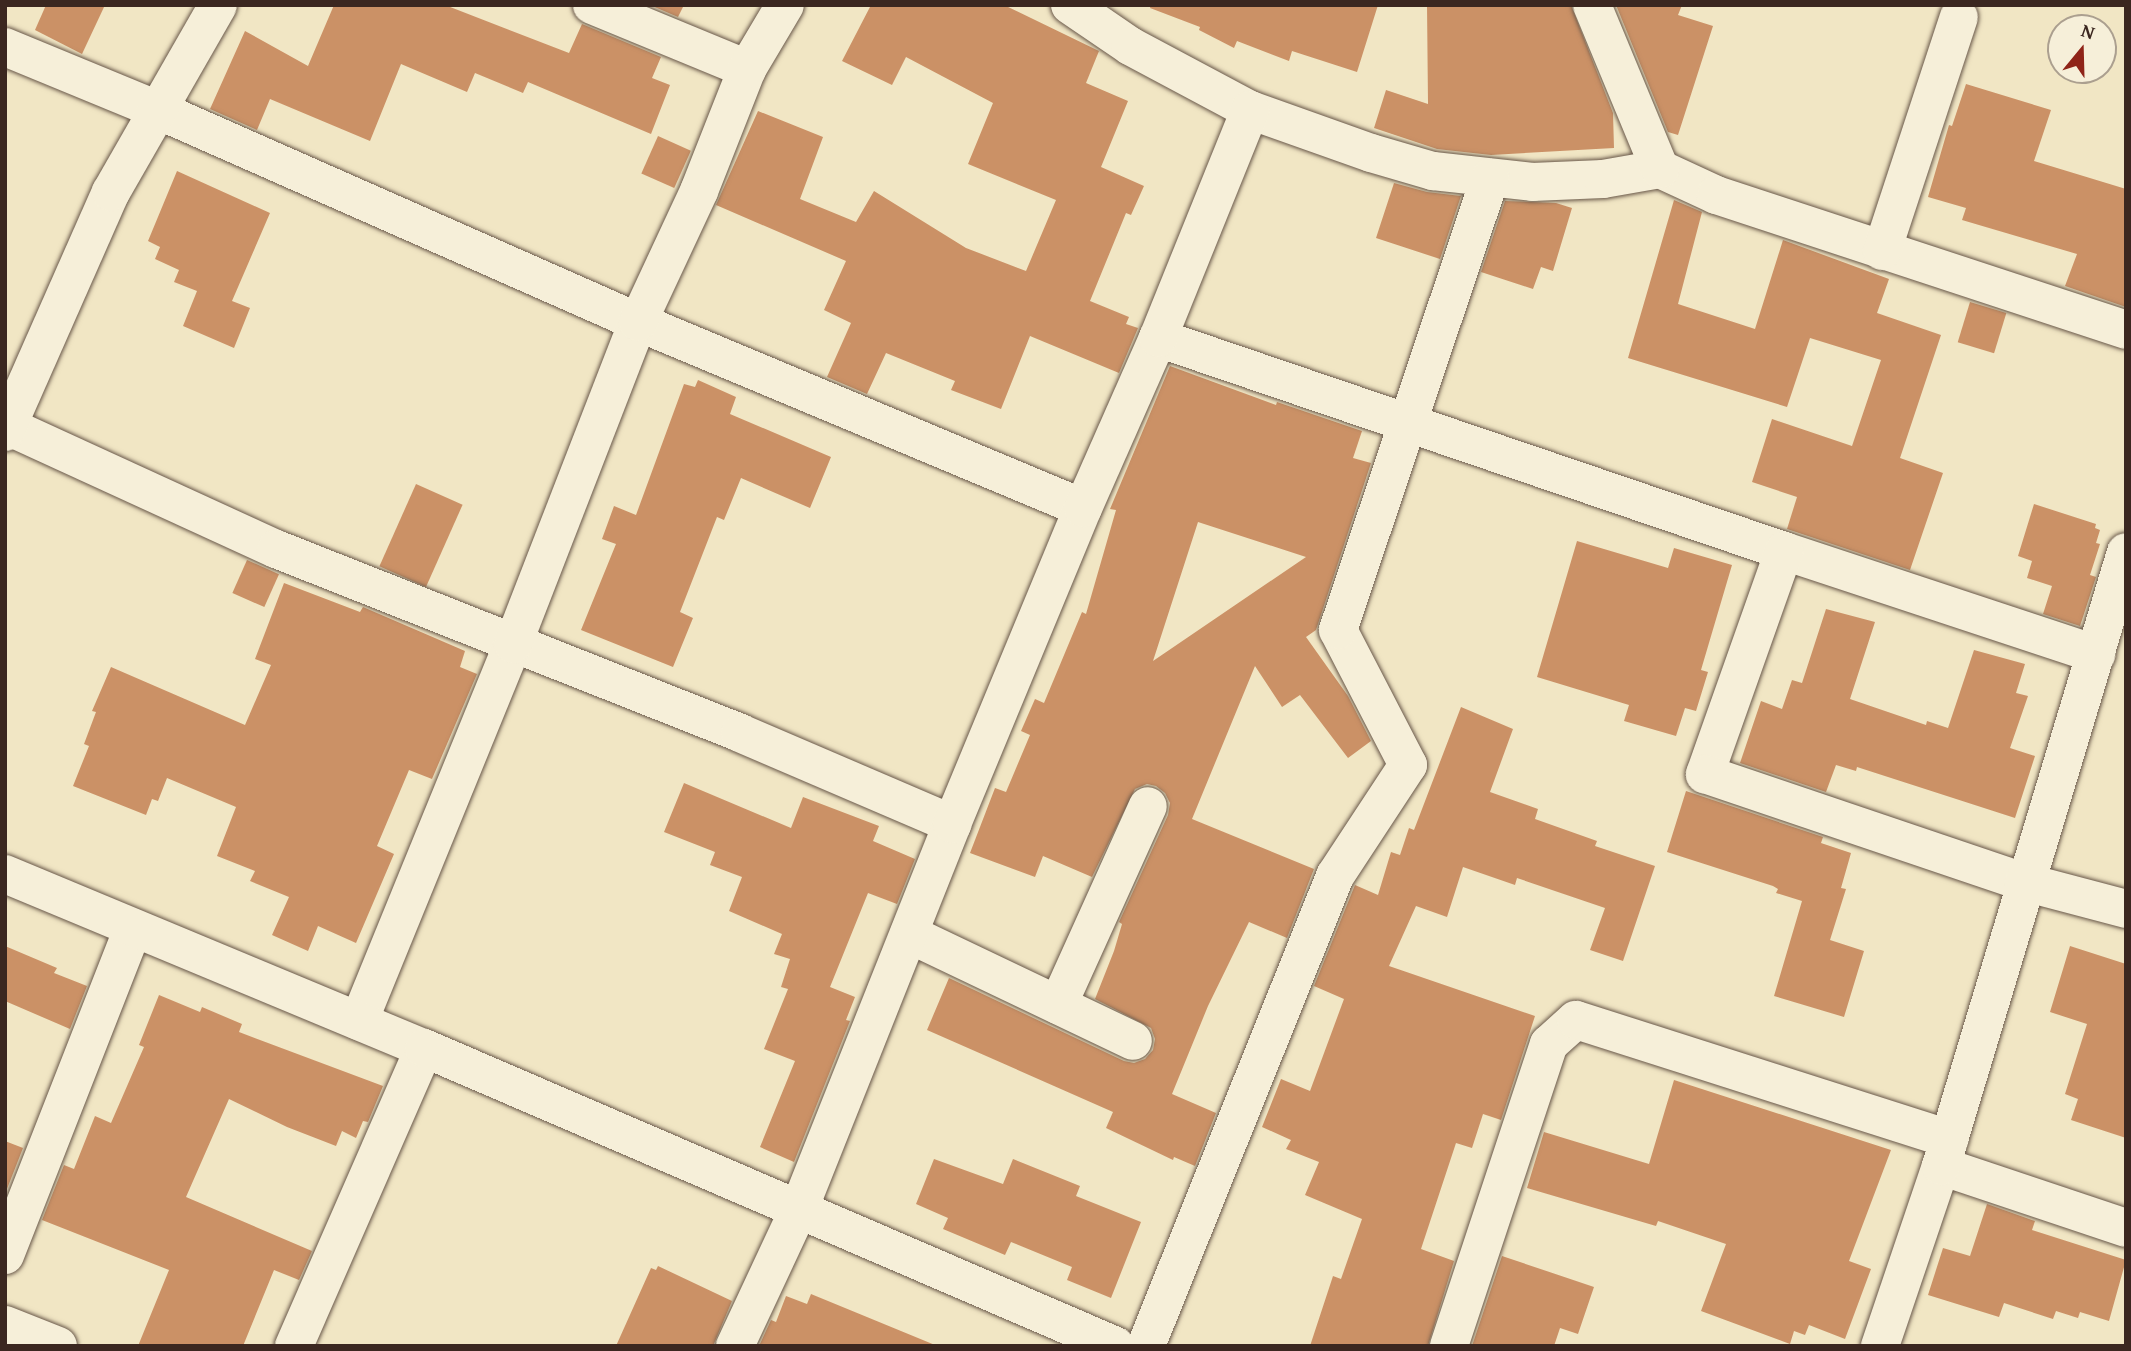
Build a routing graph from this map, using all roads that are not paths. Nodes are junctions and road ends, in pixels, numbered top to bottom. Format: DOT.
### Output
graph roads {
  1 [pos="218,5"];
  2 [pos="592,5"];
  3 [pos="785,5"];
  4 [pos="1070,5"];
  5 [pos="1592,5"];
  6 [pos="1959,17"];
  7 [pos="5,47"];
  8 [pos="747,69"];
  9 [pos="1250,110"];
  10 [pos="160,111"];
  11 [pos="1660,169"];
  12 [pos="1490,178"];
  13 [pos="1882,251"];
  14 [pos="638,322"];
  15 [pos="2126,330"];
  16 [pos="1158,338"];
  17 [pos="1408,422"];
  18 [pos="6,427"];
  19 [pos="1083,508"];
  20 [pos="1784,551"];
  21 [pos="2126,552"];
  22 [pos="513,644"];
  23 [pos="2096,654"];
  24 [pos="1148,806"];
  25 [pos="952,824"];
  26 [pos="5,874"];
  27 [pos="2024,881"];
  28 [pos="2126,909"];
  29 [pos="133,928"];
  30 [pos="909,934"];
  31 [pos="1058,1005"];
  32 [pos="359,1021"];
  33 [pos="1133,1041"];
  34 [pos="424,1048"];
  35 [pos="1945,1152"];
  36 [pos="799,1209"];
  37 [pos="2126,1228"];
  38 [pos="5,1255"];
  39 [pos="5,1325"];
  40 [pos="58,1346"];
  41 [pos="294,1346"];
  42 [pos="735,1346"];
  43 [pos="1116,1346"];
  44 [pos="1146,1346"];
  45 [pos="1449,1346"];
  46 [pos="1880,1346"];
  1 -- 10 [label="street"];
  2 -- 8 [label="street"];
  3 -- 8 [label="street"];
  4 -- 9 [label="street"];
  5 -- 11 [label="street"];
  6 -- 13 [label="street"];
  7 -- 10 [label="street"];
  8 -- 14 [label="street"];
  9 -- 12 [label="street"];
  9 -- 16 [label="street"];
  10 -- 14 [label="street"];
  10 -- 18 [label="street"];
  11 -- 12 [label="street"];
  11 -- 13 [label="street"];
  12 -- 17 [label="street"];
  13 -- 15 [label="street"];
  14 -- 19 [label="street"];
  14 -- 22 [label="street"];
  16 -- 17 [label="street"];
  16 -- 19 [label="street"];
  17 -- 20 [label="street"];
  17 -- 44 [label="street"];
  18 -- 22 [label="street"];
  19 -- 25 [label="street"];
  20 -- 23 [label="street"];
  20 -- 27 [label="street"];
  21 -- 23 [label="street"];
  22 -- 25 [label="street"];
  22 -- 32 [label="street"];
  23 -- 27 [label="street"];
  24 -- 31 [label="street"];
  25 -- 30 [label="street"];
  26 -- 29 [label="street"];
  27 -- 28 [label="street"];
  27 -- 35 [label="street"];
  29 -- 32 [label="street"];
  29 -- 38 [label="street"];
  30 -- 31 [label="street"];
  30 -- 36 [label="street"];
  31 -- 33 [label="street"];
  32 -- 34 [label="street"];
  34 -- 36 [label="street"];
  34 -- 41 [label="street"];
  35 -- 37 [label="street"];
  35 -- 45 [label="street"];
  35 -- 46 [label="street"];
  36 -- 42 [label="street"];
  36 -- 43 [label="street"];
  39 -- 40 [label="street"];
}
